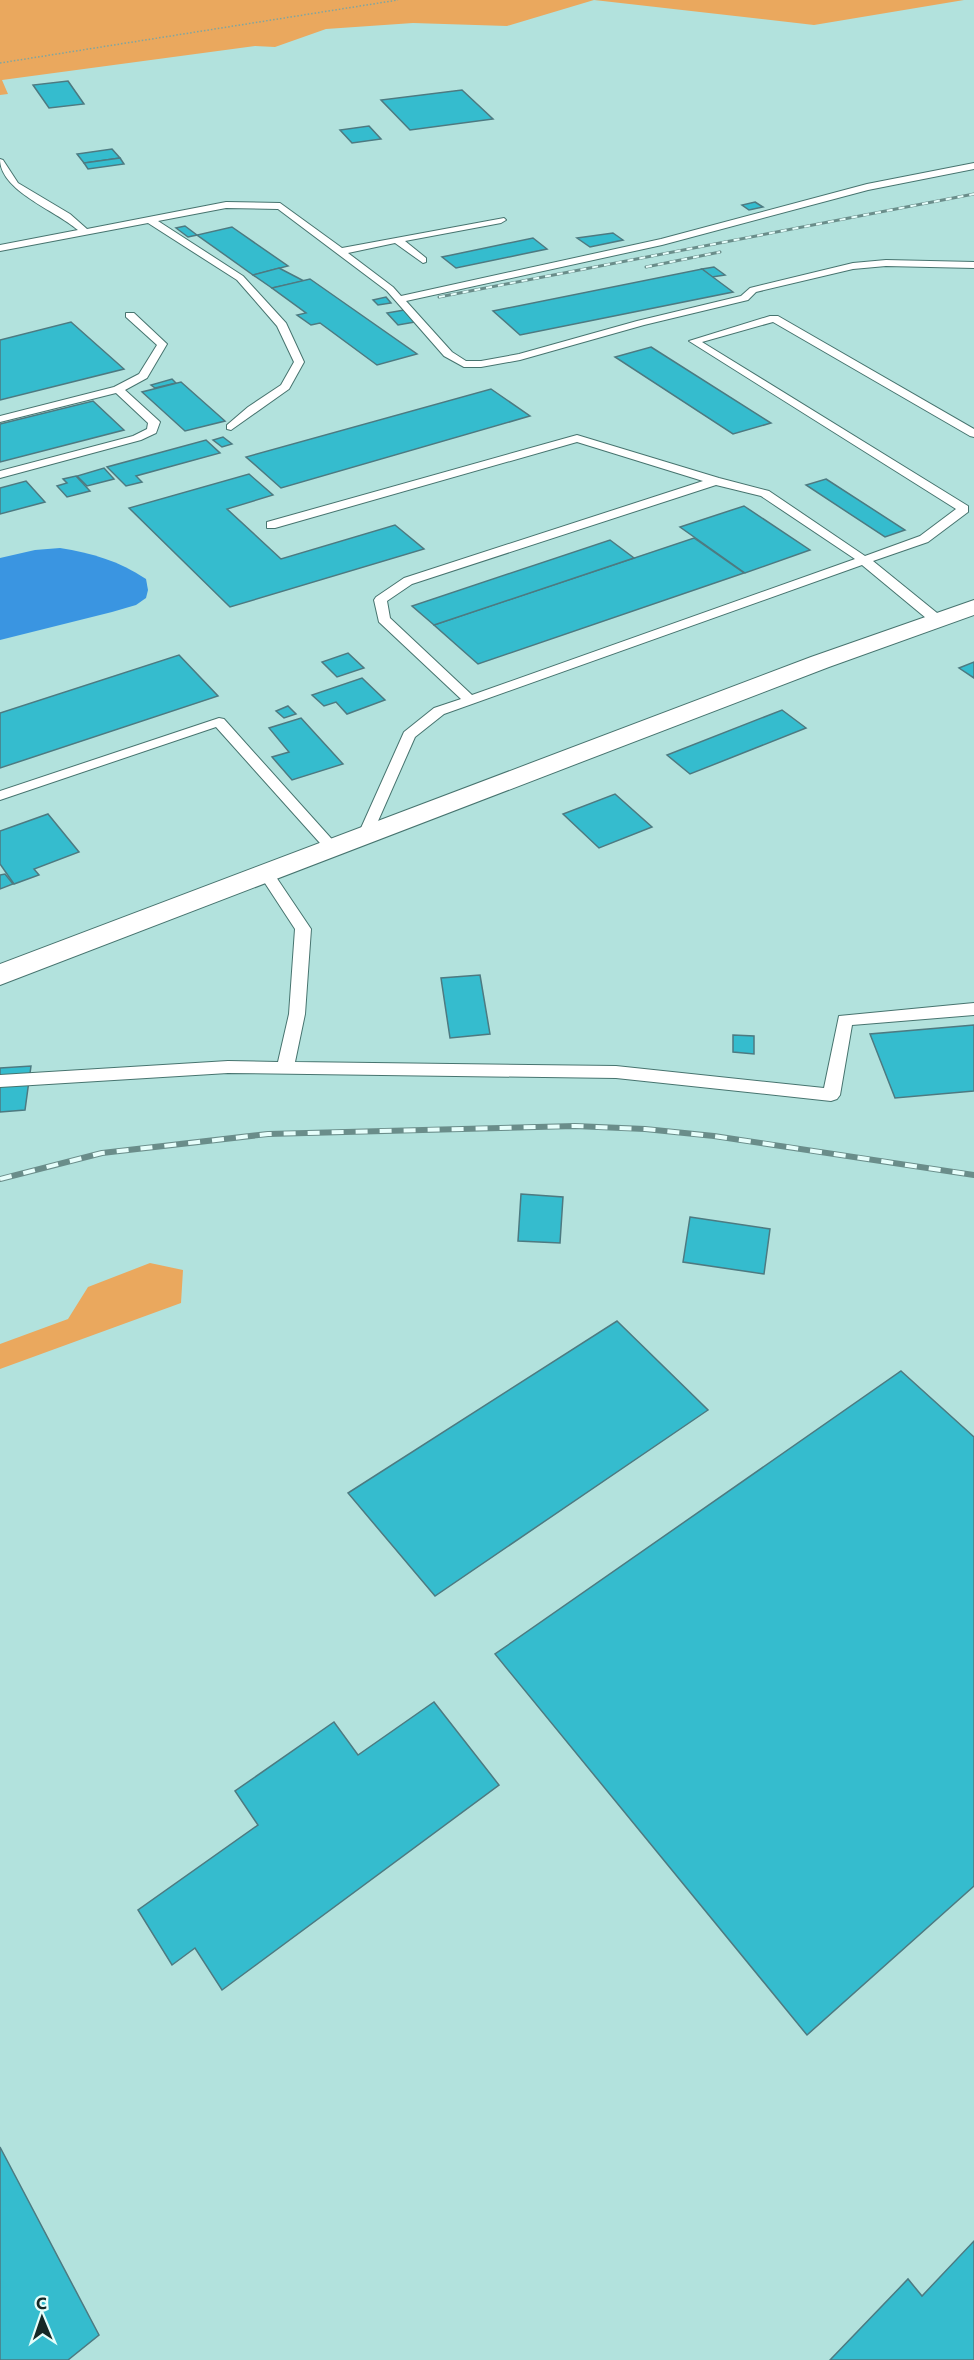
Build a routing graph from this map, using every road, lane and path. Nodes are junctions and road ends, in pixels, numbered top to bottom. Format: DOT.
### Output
graph roads {
  1 [pos="398,0"];
  2 [pos="0,63"];
  3 [pos="0,162"];
  4 [pos="974,166"];
  5 [pos="151,220"];
  6 [pos="501,220"];
  7 [pos="85,232"];
  8 [pos="397,240"];
  9 [pos="0,248"];
  10 [pos="341,251"];
  11 [pos="423,261"];
  12 [pos="974,266"];
  13 [pos="399,299"];
  14 [pos="130,315"];
  15 [pos="118,389"];
  16 [pos="0,419"];
  17 [pos="231,427"];
  18 [pos="974,434"];
  19 [pos="0,475"];
  20 [pos="715,481"];
  21 [pos="969,506"];
  22 [pos="271,525"];
  23 [pos="865,561"];
  24 [pos="974,607"];
  25 [pos="938,620"];
  26 [pos="470,700"];
  27 [pos="0,796"];
  28 [pos="364,837"];
  29 [pos="333,849"];
  30 [pos="267,874"];
  31 [pos="0,975"];
  32 [pos="974,1009"];
  33 [pos="285,1068"];
  34 [pos="0,1081"];
  1 -- 2 [label="path"];
  3 -- 7 [label="lane"];
  4 -- 13 [label="lane"];
  5 -- 7 [label="lane"];
  5 -- 10 [label="lane"];
  5 -- 17 [label="lane"];
  6 -- 8 [label="lane"];
  7 -- 9 [label="lane"];
  8 -- 10 [label="lane"];
  8 -- 11 [label="lane"];
  10 -- 13 [label="lane"];
  12 -- 13 [label="lane"];
  14 -- 15 [label="lane"];
  15 -- 16 [label="lane"];
  15 -- 19 [label="lane"];
  18 -- 21 [label="lane"];
  20 -- 22 [label="lane"];
  20 -- 23 [label="lane"];
  20 -- 26 [label="lane"];
  21 -- 23 [label="lane"];
  23 -- 25 [label="lane"];
  23 -- 26 [label="lane"];
  24 -- 25 [label="street"];
  25 -- 28 [label="street"];
  26 -- 28 [label="lane"];
  27 -- 29 [label="lane"];
  28 -- 29 [label="street"];
  29 -- 30 [label="street"];
  30 -- 31 [label="street"];
  30 -- 33 [label="lane"];
  32 -- 33 [label="lane"];
  33 -- 34 [label="lane"];
}
